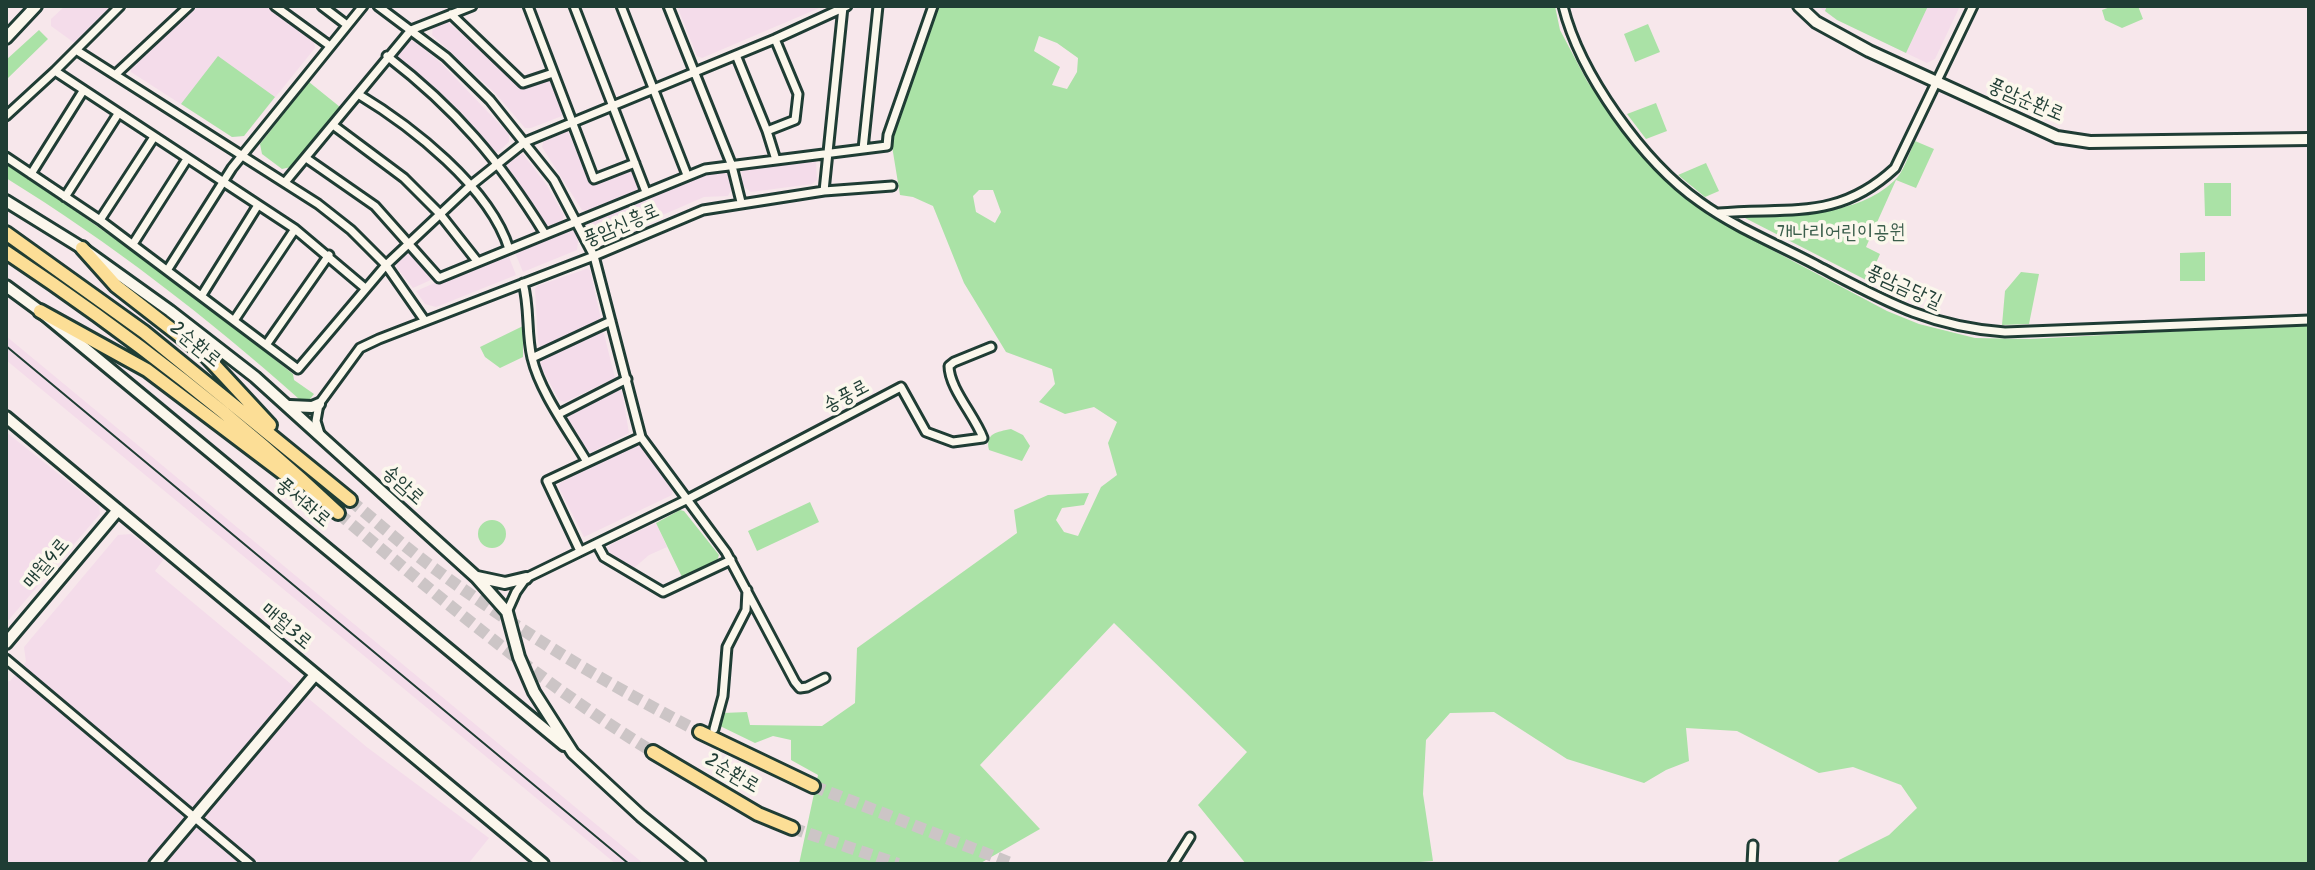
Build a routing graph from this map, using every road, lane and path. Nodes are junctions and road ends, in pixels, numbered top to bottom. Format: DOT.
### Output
graph roads {
  1 [pos="36,6"];
  2 [pos="120,6"];
  3 [pos="189,6"];
  4 [pos="275,6"];
  5 [pos="322,6"];
  6 [pos="363,6"];
  7 [pos="378,6"];
  8 [pos="472,6"];
  9 [pos="528,6"];
  10 [pos="574,6"];
  11 [pos="621,6"];
  12 [pos="668,6"];
  13 [pos="878,6"];
  14 [pos="933,6"];
  15 [pos="1563,6"];
  16 [pos="1799,6"];
  17 [pos="1973,6"];
  18 [pos="844,7"];
  19 [pos="451,14"];
  20 [pos="347,25"];
  21 [pos="411,30"];
  22 [pos="6,38"];
  23 [pos="775,39"];
  24 [pos="330,46"];
  25 [pos="76,50"];
  26 [pos="736,55"];
  27 [pos="387,56"];
  28 [pos="55,71"];
  29 [pos="694,72"];
  30 [pos="553,73"];
  31 [pos="116,74"];
  32 [pos="1937,81"];
  33 [pos="652,89"];
  34 [pos="83,91"];
  35 [pos="358,94"];
  36 [pos="613,107"];
  37 [pos="118,114"];
  38 [pos="6,116"];
  39 [pos="571,121"];
  40 [pos="333,125"];
  41 [pos="767,131"];
  42 [pos="154,137"];
  43 [pos="2309,139"];
  44 [pos="525,142"];
  45 [pos="863,149"];
  46 [pos="828,152"];
  47 [pos="242,155"];
  48 [pos="6,157"];
  49 [pos="306,158"];
  50 [pos="187,159"];
  51 [pos="776,160"];
  52 [pos="497,163"];
  53 [pos="635,163"];
  54 [pos="732,166"];
  55 [pos="31,174"];
  56 [pos="687,175"];
  57 [pos="286,181"];
  58 [pos="223,183"];
  59 [pos="470,186"];
  60 [pos="892,186"];
  61 [pos="824,191"];
  62 [pos="646,192"];
  63 [pos="65,197"];
  64 [pos="6,201"];
  65 [pos="741,202"];
  66 [pos="258,205"];
  67 [pos="440,214"];
  68 [pos="1717,214"];
  69 [pos="100,220"];
  70 [pos="578,221"];
  71 [pos="295,229"];
  72 [pos="6,233"];
  73 [pos="545,234"];
  74 [pos="410,243"];
  75 [pos="133,244"];
  76 [pos="82,248"];
  77 [pos="509,249"];
  78 [pos="6,252"];
  79 [pos="329,255"];
  80 [pos="594,256"];
  81 [pos="477,261"];
  82 [pos="386,265"];
  83 [pos="168,269"];
  84 [pos="523,283"];
  85 [pos="6,286"];
  86 [pos="365,288"];
  87 [pos="202,295"];
  88 [pos="40,311"];
  89 [pos="235,319"];
  90 [pos="2309,320"];
  91 [pos="425,321"];
  92 [pos="611,321"];
  93 [pos="266,345"];
  94 [pos="991,347"];
  95 [pos="532,358"];
  96 [pos="627,379"];
  97 [pos="319,404"];
  98 [pos="288,406"];
  99 [pos="559,414"];
  100 [pos="6,417"];
  101 [pos="321,435"];
  102 [pos="641,437"];
  103 [pos="299,457"];
  104 [pos="587,462"];
  105 [pos="688,499"];
  106 [pos="350,500"];
  107 [pos="118,510"];
  108 [pos="597,544"];
  109 [pos="580,551"];
  110 [pos="731,560"];
  111 [pos="476,577"];
  112 [pos="526,578"];
  113 [pos="747,588"];
  114 [pos="507,612"];
  115 [pos="6,643"];
  116 [pos="6,659"];
  117 [pos="314,676"];
  118 [pos="825,678"];
  119 [pos="707,730"];
  120 [pos="653,752"];
  121 [pos="573,753"];
  122 [pos="813,786"];
  123 [pos="195,817"];
  124 [pos="792,828"];
  125 [pos="1190,837"];
  126 [pos="1753,845"];
  127 [pos="155,864"];
  128 [pos="250,864"];
  129 [pos="543,864"];
  130 [pos="700,864"];
  131 [pos="1173,864"];
  132 [pos="1752,864"];
  1 -- 22 [label="street"];
  2 -- 25 [label="street"];
  3 -- 31 [label="street"];
  4 -- 24 [label="street"];
  5 -- 20 [label="street"];
  6 -- 20 [label="street"];
  7 -- 21 [label="street"];
  8 -- 19 [label="street"];
  9 -- 30 [label="street"];
  10 -- 36 [label="street"];
  11 -- 33 [label="street"];
  12 -- 29 [label="street"];
  13 -- 45 [label="street"];
  14 -- 45 [label="street"];
  15 -- 68 [label="street, 풍암금당길"];
  16 -- 32 [label="street, 풍암순환로"];
  17 -- 32 [label="street"];
  18 -- 23 [label="street"];
  18 -- 46 [label="street"];
  19 -- 21 [label="street"];
  19 -- 30 [label="street"];
  20 -- 24 [label="street"];
  21 -- 27 [label="street"];
  21 -- 44 [label="street"];
  23 -- 26 [label="street"];
  23 -- 41 [label="street"];
  24 -- 47 [label="street"];
  25 -- 28 [label="street"];
  25 -- 31 [label="street"];
  26 -- 29 [label="street"];
  26 -- 41 [label="street"];
  27 -- 35 [label="street"];
  27 -- 52 [label="street"];
  28 -- 34 [label="street"];
  28 -- 38 [label="street"];
  29 -- 33 [label="street"];
  29 -- 54 [label="street"];
  30 -- 39 [label="street"];
  31 -- 47 [label="street"];
  32 -- 43 [label="street, 풍암순환로"];
  32 -- 68 [label="street"];
  33 -- 36 [label="street"];
  33 -- 56 [label="street"];
  34 -- 37 [label="street"];
  34 -- 55 [label="street"];
  35 -- 40 [label="street"];
  35 -- 59 [label="street"];
  36 -- 39 [label="street"];
  36 -- 53 [label="street"];
  37 -- 42 [label="street"];
  37 -- 63 [label="street"];
  39 -- 44 [label="street"];
  39 -- 53 [label="street"];
  40 -- 49 [label="street"];
  40 -- 67 [label="street"];
  41 -- 51 [label="street"];
  42 -- 50 [label="street"];
  42 -- 69 [label="street"];
  44 -- 52 [label="street"];
  44 -- 70 [label="street"];
  45 -- 46 [label="street"];
  46 -- 51 [label="street"];
  46 -- 61 [label="street"];
  47 -- 57 [label="street"];
  47 -- 58 [label="street"];
  48 -- 55 [label="street"];
  49 -- 57 [label="street"];
  49 -- 74 [label="street"];
  50 -- 58 [label="street"];
  50 -- 75 [label="street"];
  51 -- 54 [label="street"];
  52 -- 59 [label="street"];
  52 -- 73 [label="street"];
  53 -- 62 [label="street"];
  54 -- 56 [label="street"];
  54 -- 65 [label="street"];
  55 -- 63 [label="street"];
  56 -- 62 [label="street"];
  57 -- 82 [label="street"];
  58 -- 66 [label="street"];
  58 -- 83 [label="street"];
  59 -- 67 [label="street"];
  59 -- 77 [label="street"];
  60 -- 61 [label="street, 풍암신흥로"];
  61 -- 65 [label="street, 풍암신흥로"];
  62 -- 70 [label="street"];
  63 -- 69 [label="street"];
  64 -- 76 [label="street, 송암로"];
  65 -- 80 [label="street, 풍암신흥로"];
  66 -- 71 [label="street"];
  66 -- 87 [label="street"];
  67 -- 74 [label="street"];
  67 -- 81 [label="street"];
  68 -- 90 [label="street, 풍암금당길"];
  69 -- 75 [label="street"];
  70 -- 73 [label="street"];
  70 -- 80 [label="street"];
  71 -- 79 [label="street"];
  71 -- 89 [label="street"];
  72 -- 103 [label="highway, 2순환로"];
  73 -- 77 [label="street"];
  74 -- 81 [label="street"];
  74 -- 82 [label="street"];
  75 -- 83 [label="street"];
  76 -- 98 [label="street, 송암로"];
  76 -- 103 [label="highway"];
  77 -- 81 [label="street"];
  78 -- 88 [label="highway, 2순환로"];
  79 -- 86 [label="street"];
  79 -- 93 [label="street"];
  80 -- 84 [label="street, 풍암신흥로"];
  80 -- 92 [label="street"];
  82 -- 86 [label="street"];
  82 -- 91 [label="street"];
  83 -- 87 [label="street"];
  84 -- 91 [label="street, 풍암신흥로"];
  84 -- 95 [label="street"];
  85 -- 88 [label="street, 풍서좌로"];
  86 -- 93 [label="street"];
  87 -- 89 [label="street"];
  88 -- 121 [label="street, 풍서좌로"];
  89 -- 93 [label="street"];
  91 -- 97 [label="street, 풍암신흥로"];
  92 -- 95 [label="street"];
  92 -- 96 [label="street"];
  94 -- 105 [label="street, 송풍로"];
  95 -- 99 [label="street"];
  96 -- 99 [label="street"];
  96 -- 102 [label="street"];
  97 -- 98 [label="street"];
  97 -- 101 [label="street"];
  98 -- 101 [label="street, 송암로"];
  99 -- 104 [label="street"];
  100 -- 107 [label="street, 매월3로"];
  101 -- 111 [label="street, 송암로"];
  102 -- 104 [label="street"];
  102 -- 105 [label="street"];
  103 -- 106 [label="highway, 2순환로"];
  104 -- 109 [label="street"];
  105 -- 108 [label="street, 송풍로"];
  105 -- 110 [label="street"];
  107 -- 115 [label="street, 매월4로"];
  107 -- 117 [label="street, 매월3로"];
  108 -- 109 [label="street, 송풍로"];
  108 -- 110 [label="street"];
  109 -- 112 [label="street, 송풍로"];
  110 -- 113 [label="street"];
  111 -- 112 [label="street"];
  111 -- 114 [label="street, 송암로"];
  112 -- 114 [label="street"];
  113 -- 118 [label="street"];
  113 -- 119 [label="street"];
  114 -- 121 [label="street, 송암로"];
  116 -- 123 [label="street"];
  117 -- 123 [label="street"];
  117 -- 129 [label="street, 매월3로"];
  119 -- 122 [label="highway, 2순환로"];
  120 -- 124 [label="highway, 2순환로"];
  121 -- 130 [label="street, 송암로"];
  123 -- 127 [label="street"];
  123 -- 128 [label="street"];
  125 -- 131 [label="street"];
  126 -- 132 [label="street"];
}
